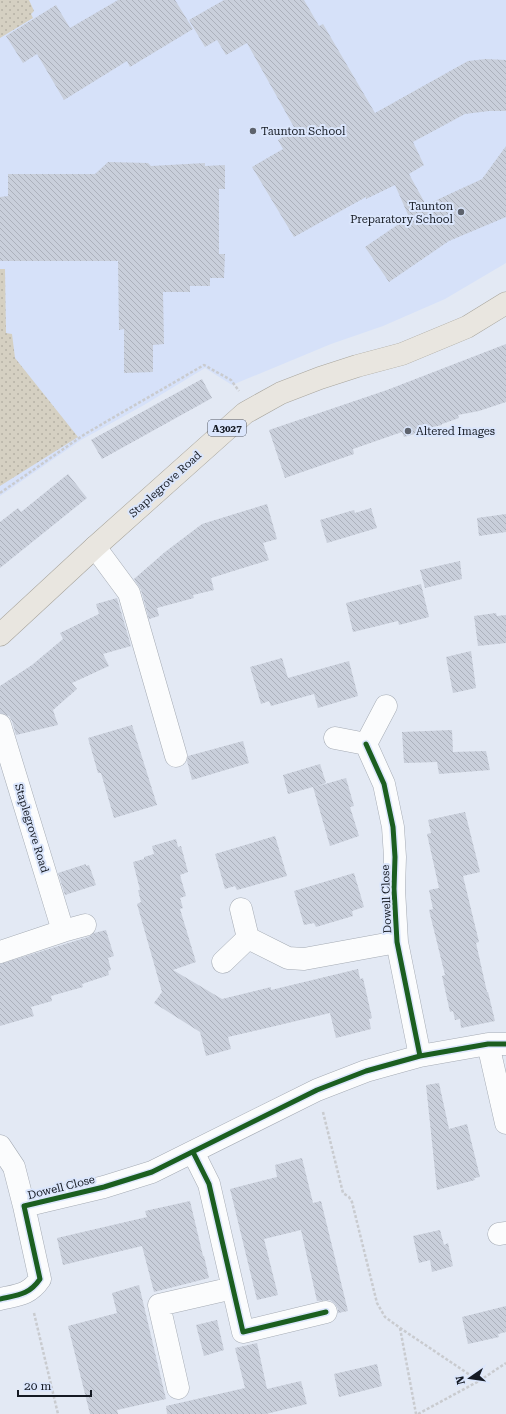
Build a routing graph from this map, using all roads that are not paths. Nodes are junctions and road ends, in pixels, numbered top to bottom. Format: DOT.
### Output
graph roads {
  1 [pos="506,303"];
  2 [pos="95,547"];
  3 [pos="0,635"];
  4 [pos="386,706"];
  5 [pos="0,725"];
  6 [pos="335,738"];
  7 [pos="366,744"];
  8 [pos="176,756"];
  9 [pos="241,909"];
  10 [pos="85,925"];
  11 [pos="64,931"];
  12 [pos="248,938"];
  13 [pos="397,942"];
  14 [pos="0,952"];
  15 [pos="223,962"];
  16 [pos="497,1044"];
  17 [pos="420,1056"];
  18 [pos="506,1123"];
  19 [pos="0,1146"];
  20 [pos="193,1152"];
  21 [pos="24,1206"];
  22 [pos="233,1288"];
  23 [pos="0,1299"];
  24 [pos="326,1312"];
  25 [pos="178,1388"];
  1 -- 2 [label="main road, Staplegrove Road / A3027"];
  2 -- 3 [label="main road, Staplegrove Road / A3027"];
  2 -- 8 [label="street"];
  4 -- 7 [label="street"];
  5 -- 11 [label="street, Staplegrove Road"];
  6 -- 7 [label="street"];
  7 -- 13 [label="street, Dowell Close"];
  9 -- 12 [label="street"];
  10 -- 11 [label="street"];
  11 -- 14 [label="street"];
  12 -- 13 [label="street"];
  12 -- 15 [label="street"];
  13 -- 17 [label="street, Dowell Close"];
  16 -- 17 [label="street, Dowell Close"];
  16 -- 18 [label="street"];
  17 -- 20 [label="street, Dowell Close"];
  19 -- 21 [label="street, Dowell Close"];
  20 -- 21 [label="street, Dowell Close"];
  20 -- 22 [label="street"];
  21 -- 23 [label="street, Dowell Close"];
  22 -- 24 [label="street"];
  22 -- 25 [label="street"];
}
